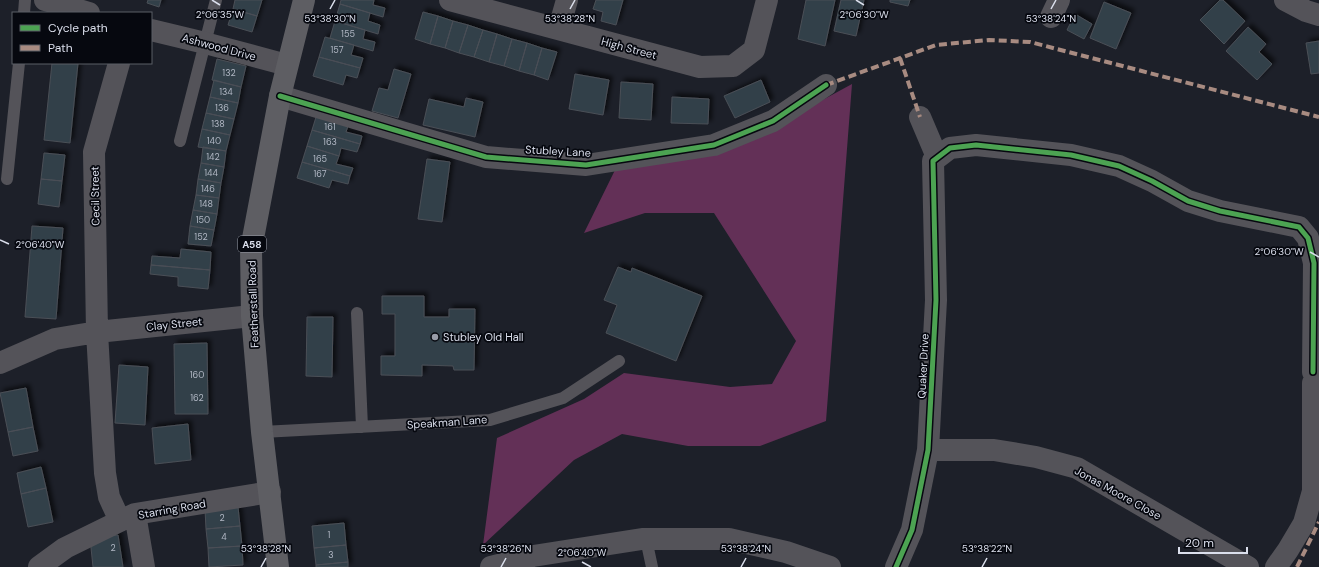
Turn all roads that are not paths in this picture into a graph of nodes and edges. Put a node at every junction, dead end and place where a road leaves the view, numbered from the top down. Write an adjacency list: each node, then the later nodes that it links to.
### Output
1 (25, 0): 9 (lane)
2 (45, 0): 10 (street)
3 (216, 0): 14 (lane)
4 (304, 0): 17 (highway, Featherstall Road / A58)
5 (451, 0): 12 (street, High Street)
6 (567, 0): 12 (street)
7 (767, 0): 12 (street, High Street)
8 (1285, 0): 11 (street)
9 (24, 12)
10 (86, 12)
11 (1319, 15)
12 (559, 28)
13 (152, 30): 14 (street, Ashwood Drive)
14 (205, 43): 17 (street, Ashwood Drive); 21 (lane)
15 (19, 64): 23 (lane)
16 (119, 64): 26 (street, Cecil Street)
17 (287, 65): 19 (highway, Featherstall Road / A58)
18 (826, 85): 19 (street, Stubley Lane)
19 (280, 96): 25 (highway, Featherstall Road / A58)
20 (920, 117): 22 (street)
21 (180, 141)
22 (935, 159): 31 (street, Quaker Drive); 44 (street)
23 (7, 179)
24 (357, 313): 29 (lane)
25 (252, 316): 26 (street, Clay Street); 30 (highway, Featherstall Road / A58)
26 (97, 332): 28 (street, Clay Street); 33 (street, Cecil Street)
27 (619, 361): 29 (lane, Speakman Lane)
28 (0, 363)
29 (362, 427): 30 (lane, Speakman Lane)
30 (262, 432): 32 (highway, Featherstall Road / A58)
31 (928, 450): 42 (street, Quaker Drive); 43 (street, Jonas Moore Close)
32 (270, 492): 33 (street, Starring Road); 38 (highway, A58)
33 (128, 517): 36 (street, Starring Road); 37 (street, Cecil Street)
34 (646, 539): 35 (street); 39 (street); 40 (lane)
35 (791, 561): 41 (street)
36 (39, 567)
37 (144, 567)
38 (278, 567)
39 (491, 567)
40 (652, 567)
41 (830, 567)
42 (896, 567)
43 (1248, 567)
44 (1276, 567)

